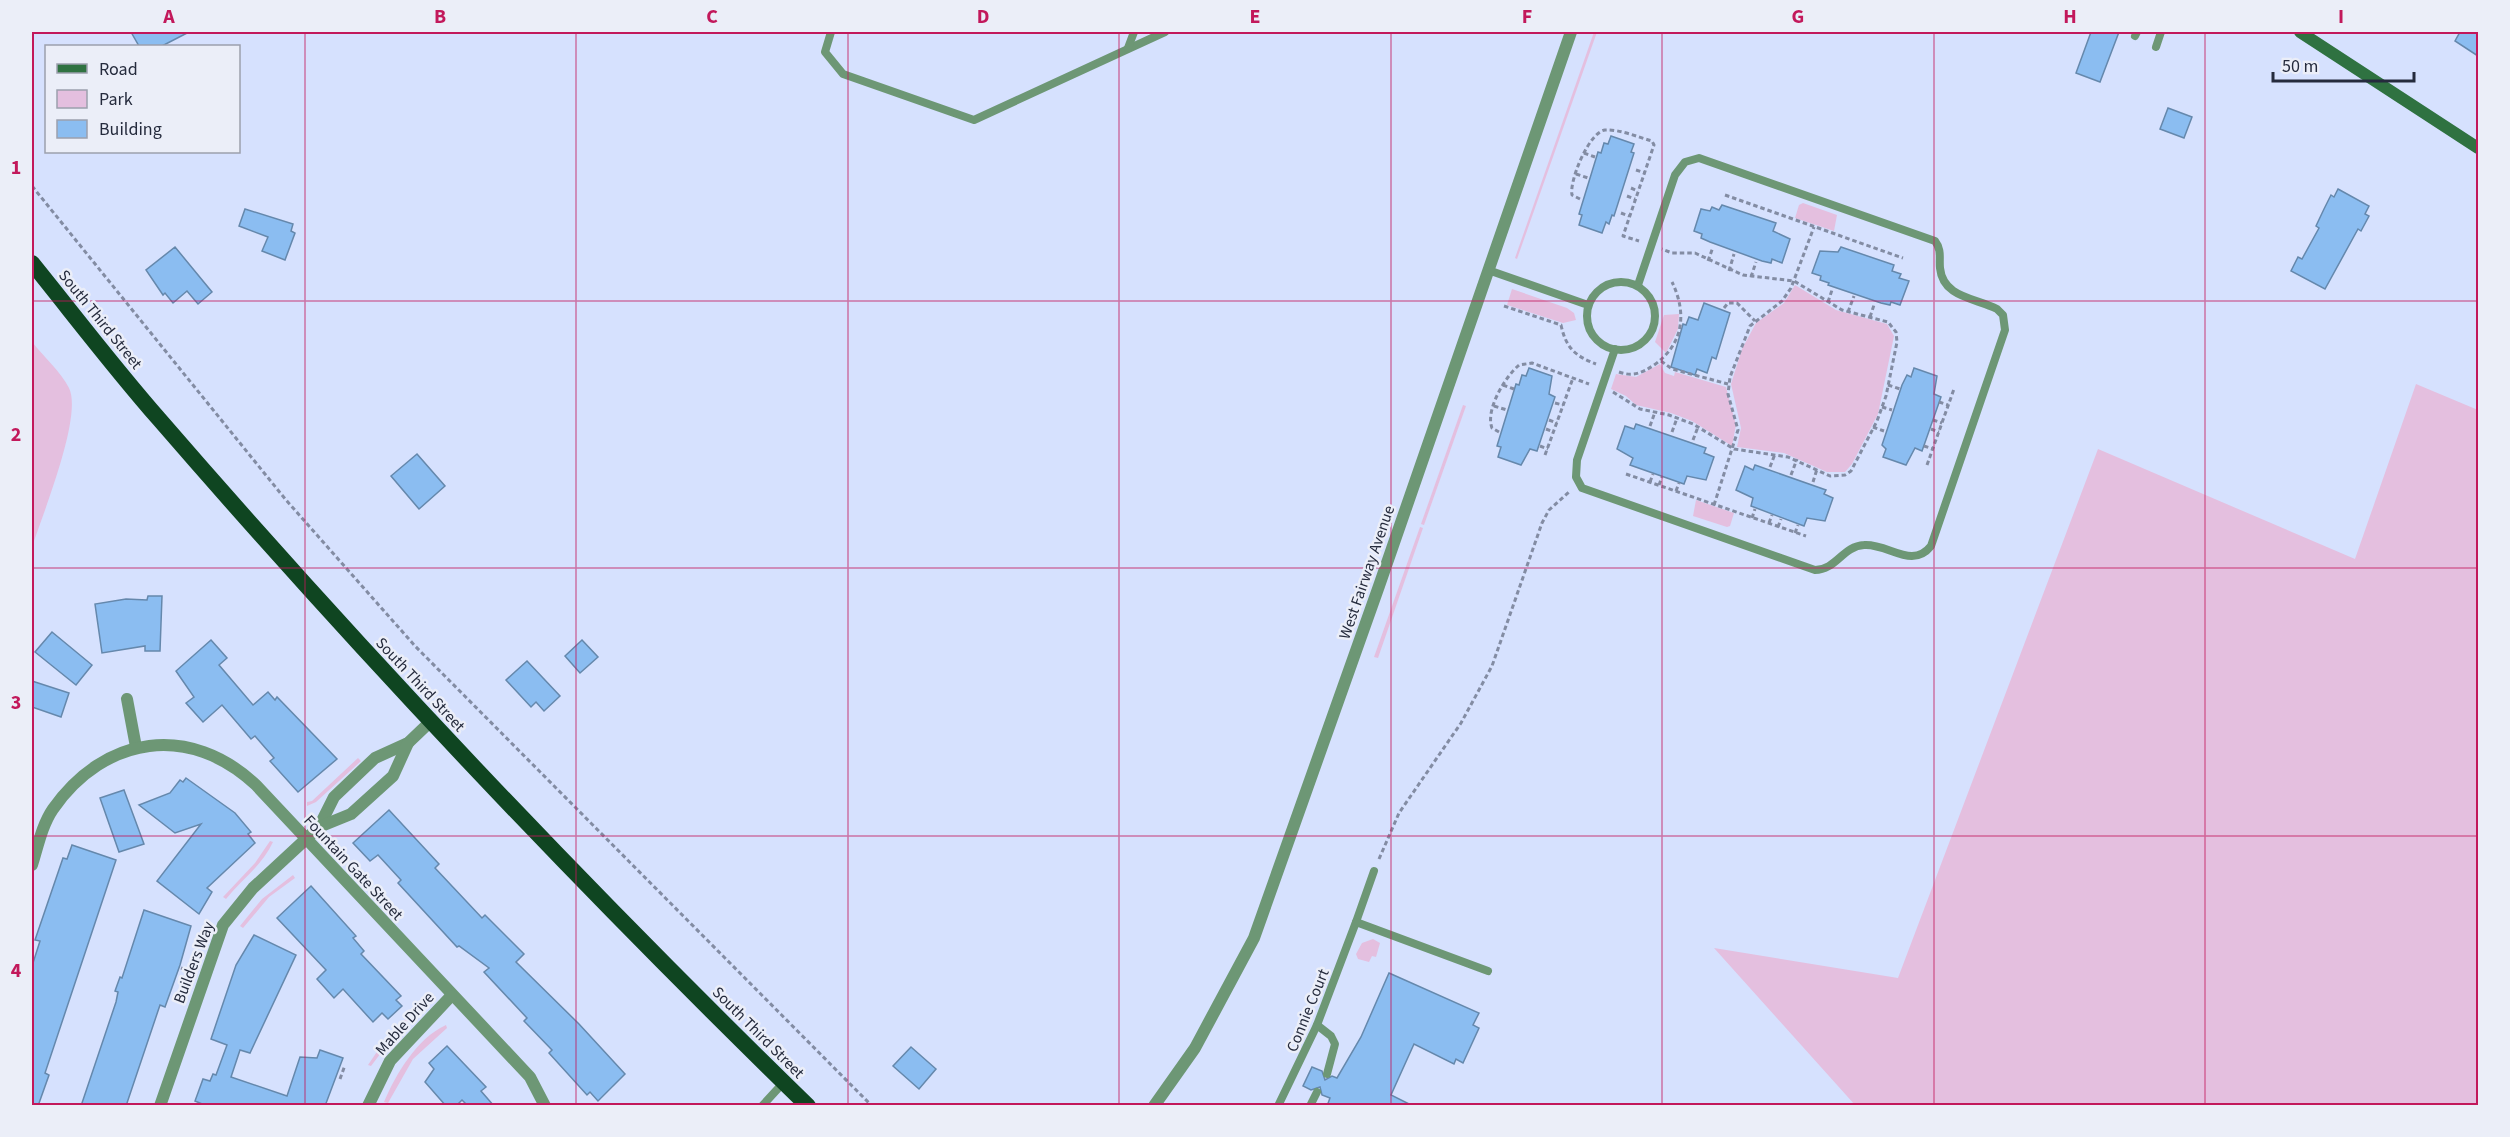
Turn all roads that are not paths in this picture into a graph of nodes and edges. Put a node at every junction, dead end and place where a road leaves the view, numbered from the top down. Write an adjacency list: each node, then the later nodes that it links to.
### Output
1 (831, 32): 8 (lane)
2 (1134, 32): 8 (lane)
3 (1165, 32): 8 (lane)
4 (1571, 32): 11 (street, West Fairway Avenue)
5 (2162, 32): 7 (lane)
6 (2300, 32): 9 (main road)
7 (2156, 47)
8 (1128, 48)
9 (2478, 148)
10 (32, 263): 16 (highway, South Third Street)
11 (1488, 270): 13 (lane); 36 (street, West Fairway Avenue)
12 (1638, 285): 13 (lane); 14 (lane); 14 (lane)
13 (1588, 305): 14 (lane)
14 (1615, 349)
15 (126, 699): 18 (street)
16 (430, 722): 17 (street, Builders Way); 28 (highway, South Third Street)
17 (408, 743): 19 (street, Builders Way); 19 (street, Builders Way)
18 (136, 747): 20 (street, Fountain Gate Street); 21 (street)
19 (319, 827): 20 (street, Builders Way)
20 (306, 839): 25 (street, Fountain Gate Street); 31 (street, Builders Way)
21 (32, 865)
22 (1374, 871): 23 (lane, Connie Court)
23 (1356, 922): 24 (lane); 26 (lane, Connie Court)
24 (1488, 971)
25 (451, 996): 32 (street, Mable Drive); 33 (street, Fountain Gate Street)
26 (1317, 1025): 27 (lane); 30 (lane, Connie Court)
27 (1327, 1074)
28 (784, 1082): 34 (lane); 35 (highway, South Third Street)
29 (1317, 1092): 38 (lane)
30 (1280, 1103): 37 (lane)
31 (160, 1106)
32 (368, 1106)
33 (545, 1106)
34 (762, 1106)
35 (808, 1106)
36 (1154, 1106)
37 (1290, 1106)
38 (1310, 1106)

